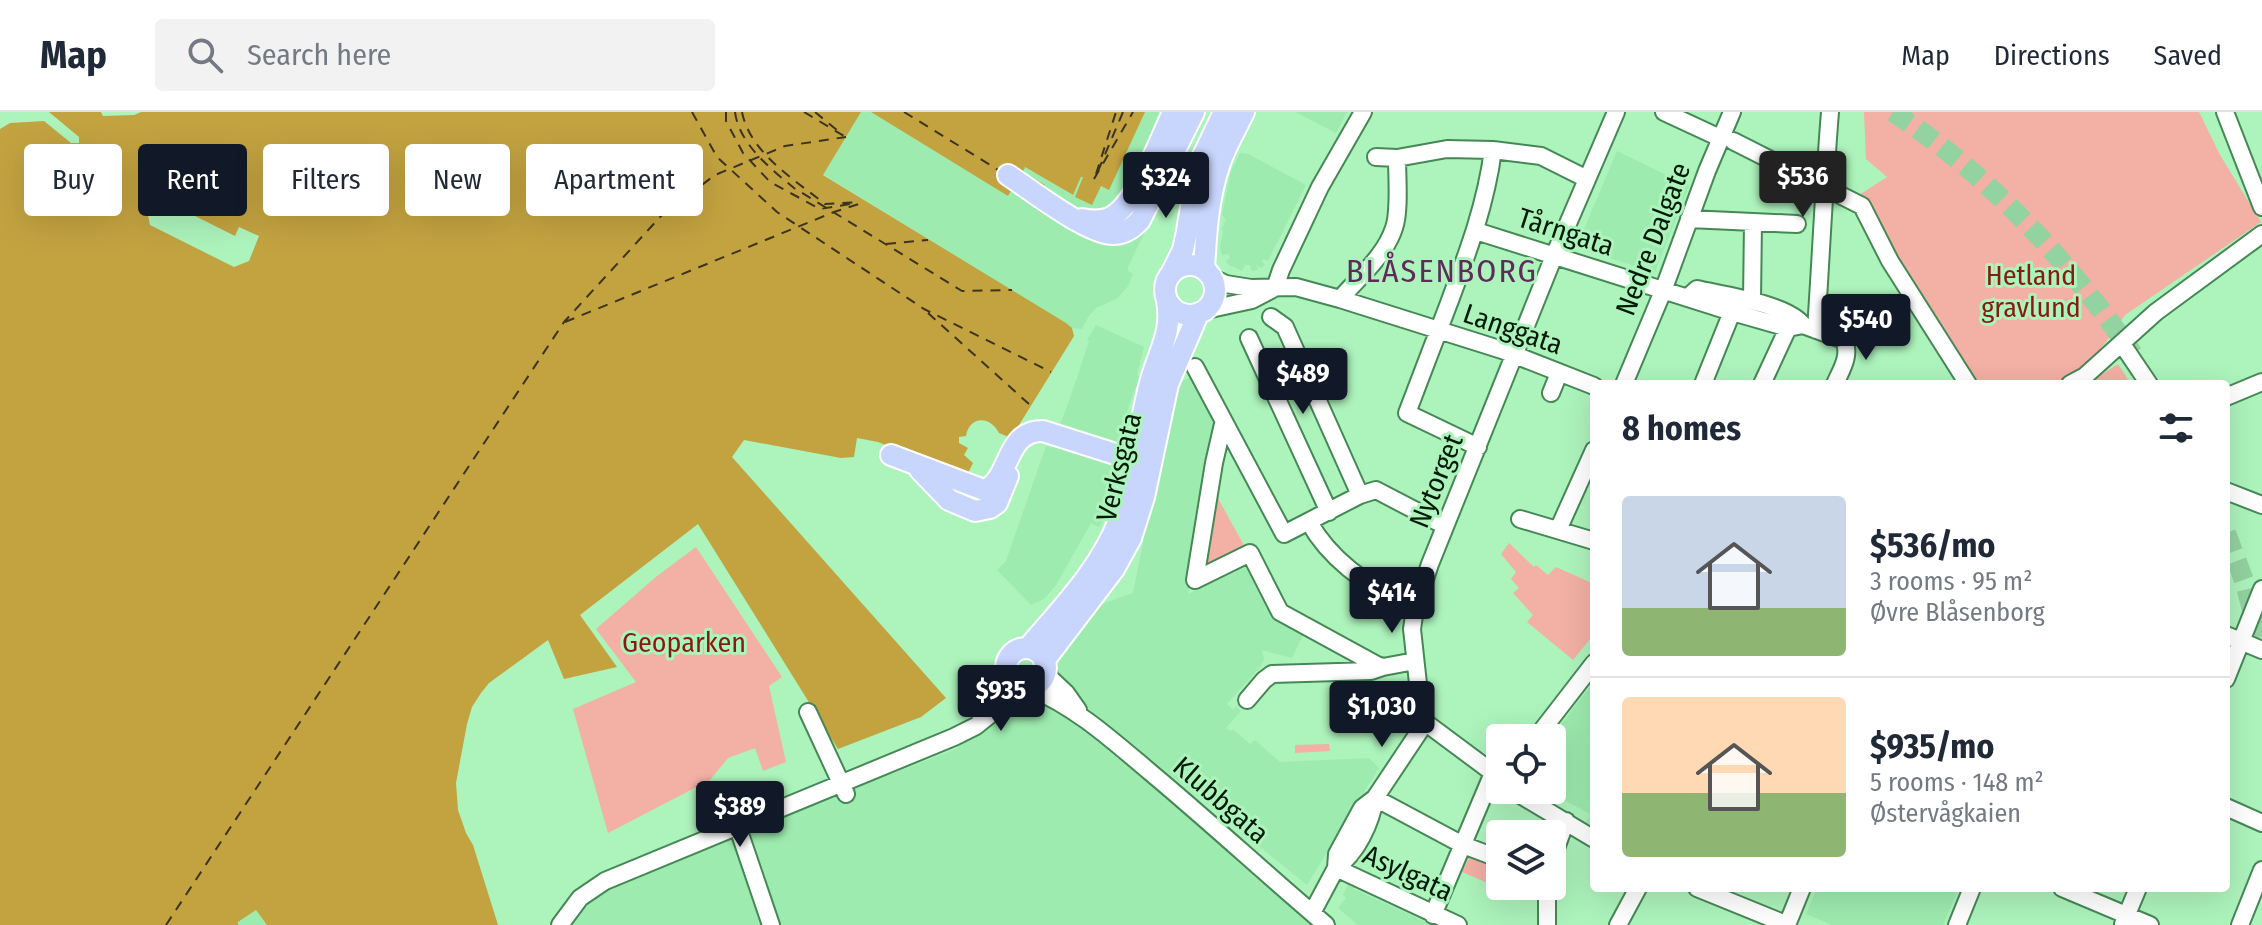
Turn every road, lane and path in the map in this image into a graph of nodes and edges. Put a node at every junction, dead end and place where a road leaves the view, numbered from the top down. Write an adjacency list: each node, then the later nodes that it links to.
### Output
1 (1173, 112): 19 (main road)
2 (1194, 112): 19 (main road)
3 (1224, 112): 26 (main road)
4 (1244, 112): 27 (main road)
5 (1363, 112): 28 (street)
6 (1616, 112): 16 (street, Nytorget)
7 (1664, 112): 11 (street)
8 (1732, 112): 11 (street, Nedre Dalgate)
9 (1830, 112): 17 (street)
10 (2225, 112): 18 (street)
11 (1726, 140): 17 (street); 20 (street, Nedre Dalgate)
12 (1493, 150): 14 (street); 16 (street); 23 (street)
13 (1376, 157): 14 (street)
14 (1397, 158): 31 (street)
15 (1008, 175): 19 (main road)
16 (1587, 179): 25 (street, Nytorget)
17 (1824, 188): 37 (street); 48 (street)
18 (2262, 207)
19 (1070, 215)
20 (1689, 219): 21 (street); 29 (street, Nedre Dalgate)
21 (1753, 222): 22 (street); 33 (street)
22 (1797, 224)
23 (1476, 231): 25 (street, Tårngata); 38 (street)
24 (2262, 234): 40 (street)
25 (1554, 256): 29 (street, Tårngata); 41 (street, Nytorget)
26 (1172, 272): 27 (main road); 32 (main road)
27 (1208, 273): 28 (street, Langgata); 34 (main road)
28 (1275, 288): 31 (street, Langgata); 34 (street, Langgata)
29 (1663, 291): 30 (street, Tårngata); 44 (street, Nedre Dalgate)
30 (1687, 298): 33 (street, Tårngata); 35 (street, Tårngata)
31 (1340, 299): 38 (street, Langgata)
32 (1167, 301): 34 (main road); 59 (main road, Verksgata)
33 (1752, 301): 37 (street, Tårngata)
34 (1202, 312): 74 (main road, Verksgata)
35 (1732, 312): 37 (street, Tårngata); 45 (street)
36 (1271, 317): 61 (street)
37 (1802, 327): 46 (street); 47 (street, Tårngata)
38 (1439, 331): 41 (street, Langgata); 57 (street)
39 (1249, 338): 63 (street)
40 (2122, 344): 49 (street); 50 (street)
41 (1515, 356): 43 (street, Langgata); 57 (street, Nytorget)
42 (1195, 367): 55 (street)
43 (1559, 373): 52 (street, Langgata); 53 (street)
44 (1626, 380)
45 (1705, 380)
46 (1765, 380)
47 (1837, 380)
48 (1965, 380)
49 (2078, 380)
50 (2146, 380)
51 (2262, 382): 54 (street)
52 (1590, 385)
53 (1551, 393)
54 (2230, 395)
55 (1223, 424): 65 (street); 76 (street)
56 (1036, 431): 56 (main road); 59 (main road, Verksgata)
57 (1478, 447): 66 (street, Nytorget)
58 (1590, 459): 67 (street)
59 (1134, 460): 74 (main road, Verksgata)
60 (2230, 493): 62 (street)
61 (1360, 495): 63 (street); 66 (street)
62 (2262, 505)
63 (1329, 512): 65 (street)
64 (1520, 519): 67 (street)
65 (1309, 522): 70 (street)
66 (1445, 526): 70 (street, Nytorget)
67 (1558, 530): 68 (street)
68 (1590, 540)
69 (2262, 589): 71 (street)
70 (1415, 609): 75 (street, Nytorget)
71 (2234, 638): 72 (street); 73 (street)
72 (2262, 650)
73 (2230, 658)
74 (1039, 659): 78 (main road); 79 (main road); 82 (street, Klubbgata)
75 (1415, 661): 76 (street); 83 (street, Nytorget)
76 (1383, 667): 80 (street)
77 (1590, 668): 84 (street)
78 (1006, 672): 79 (main road); 85 (street)
79 (1029, 688): 82 (street, Klubbgata); 85 (street)
80 (1247, 700)
81 (808, 712): 87 (street)
82 (1081, 715): 108 (street, Klubbgata)
83 (1425, 723): 86 (street); 89 (street)
84 (1547, 724)
85 (957, 745): 87 (street)
86 (1486, 768)
87 (843, 788): 95 (street)
88 (1486, 796): 97 (street)
89 (1375, 798): 97 (street); 99 (street)
90 (1536, 804): 92 (street)
91 (2230, 809): 94 (street)
92 (1564, 820)
93 (1566, 821): 96 (street)
94 (2262, 823)
95 (738, 828): 111 (street); 112 (street)
96 (1590, 836)
97 (1463, 845): 98 (street); 109 (street)
98 (1486, 854)
99 (1336, 868): 108 (street); 109 (street, Asylgata)
100 (2262, 870): 120 (street)
101 (1636, 892): 116 (street)
102 (1707, 892): 117 (street)
103 (1800, 892): 117 (street)
104 (1970, 892): 118 (street)
105 (2070, 892): 110 (street)
106 (2136, 892): 110 (street)
107 (1547, 900): 115 (street)
108 (1312, 913): 113 (street, Klubbgata)
109 (1433, 915): 114 (street, Asylgata)
110 (2125, 920): 119 (street)
111 (560, 925)
112 (771, 925)
113 (1326, 925)
114 (1458, 925)
115 (1547, 925)
116 (1618, 925)
117 (1788, 925)
118 (1957, 925)
119 (2150, 925)
120 (2240, 925)

